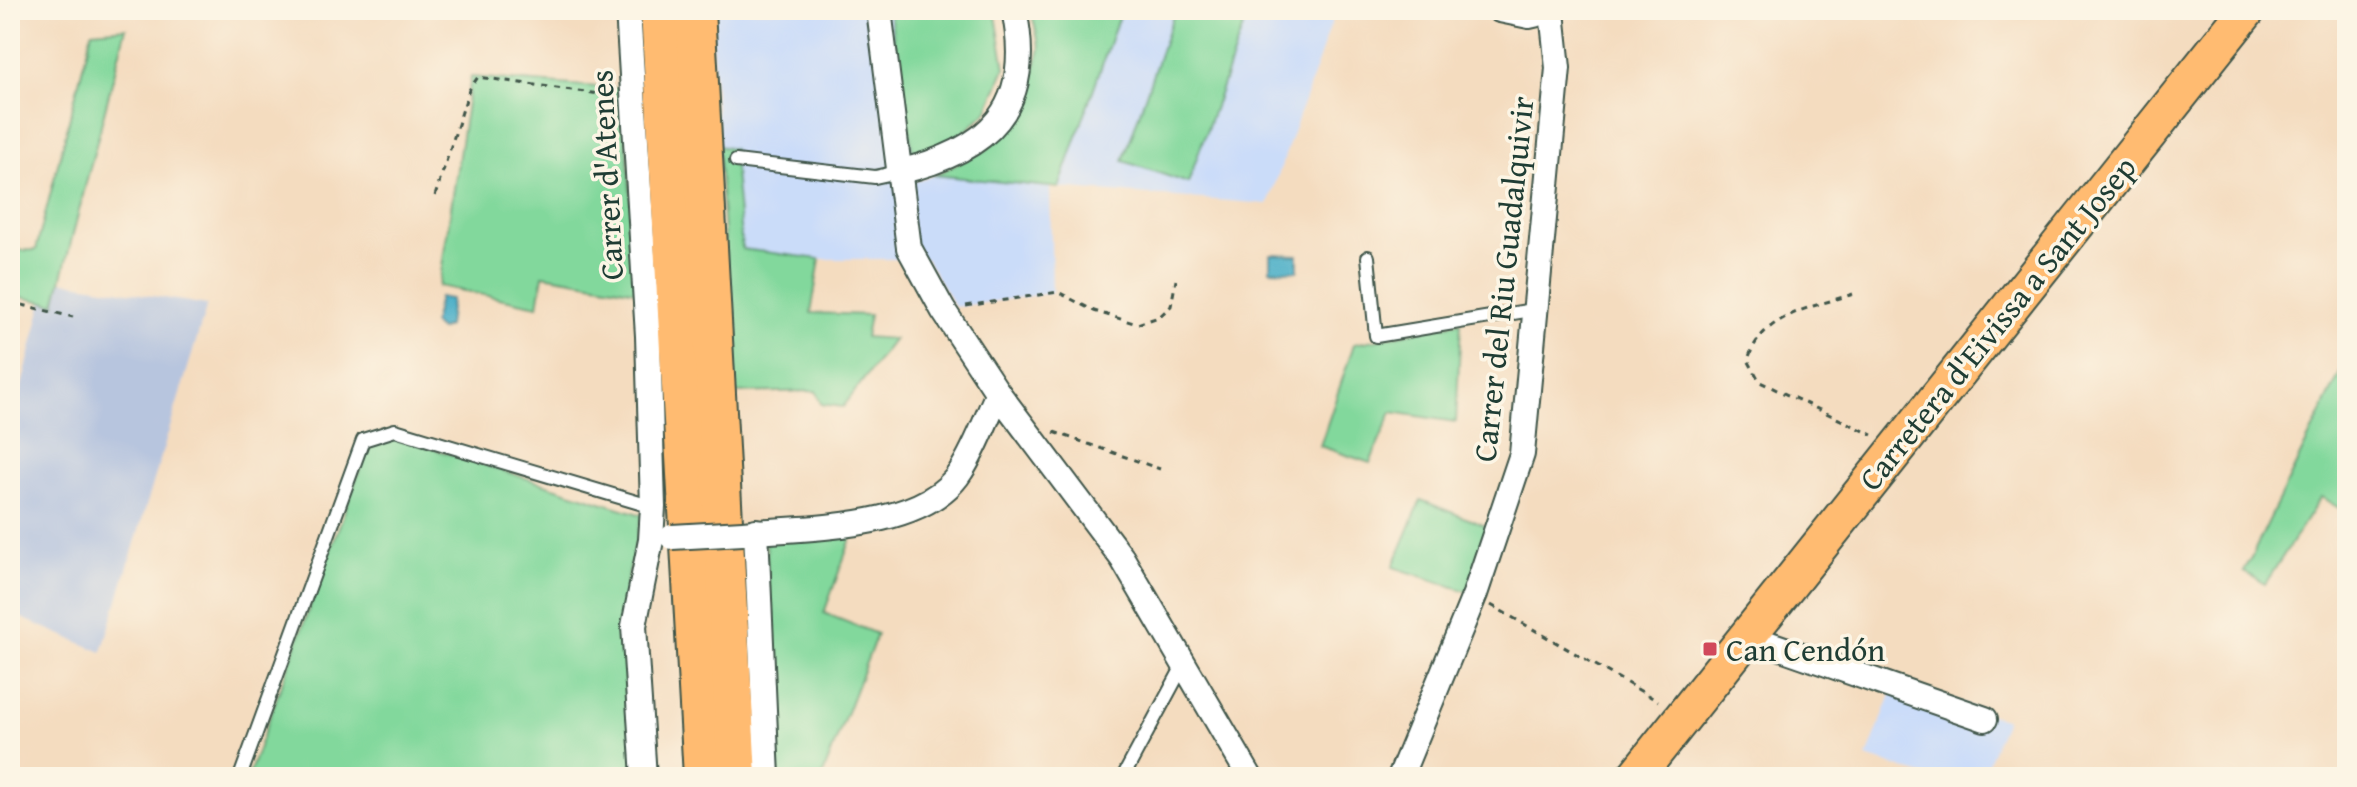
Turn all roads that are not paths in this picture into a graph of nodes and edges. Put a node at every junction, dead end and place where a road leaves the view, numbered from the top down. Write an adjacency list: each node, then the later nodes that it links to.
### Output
1 (628, 10): 14 (street, Carrer d'Atenes)
2 (660, 10): 22 (highway)
3 (695, 10): 23 (highway)
4 (879, 10): 10 (street)
5 (1014, 10): 10 (street)
6 (1500, 10): 8 (street)
7 (2247, 10): 17 (main road, Carretera d'Eivissa a Sant Josep)
8 (1553, 11): 12 (street, Carrer del Riu Guadalquivir)
9 (736, 161): 10 (lane)
10 (898, 172): 13 (street)
11 (1368, 257): 12 (lane)
12 (1538, 309): 27 (street, Carrer del Riu Guadalquivir)
13 (998, 393): 15 (street); 18 (street)
14 (653, 507): 16 (street, Carrer d'Atenes); 20 (lane)
15 (749, 532): 16 (street, bridge); 24 (street)
16 (662, 538): 21 (street, Carrer d'Atenes)
17 (1747, 636): 19 (street); 28 (main road, Carretera d'Eivissa a Sant Josep)
18 (1185, 662): 25 (lane); 26 (street)
19 (1985, 719)
20 (240, 777)
21 (644, 777)
22 (703, 777)
23 (737, 777)
24 (767, 777)
25 (1123, 777)
26 (1250, 777)
27 (1400, 777)
28 (1635, 777)

